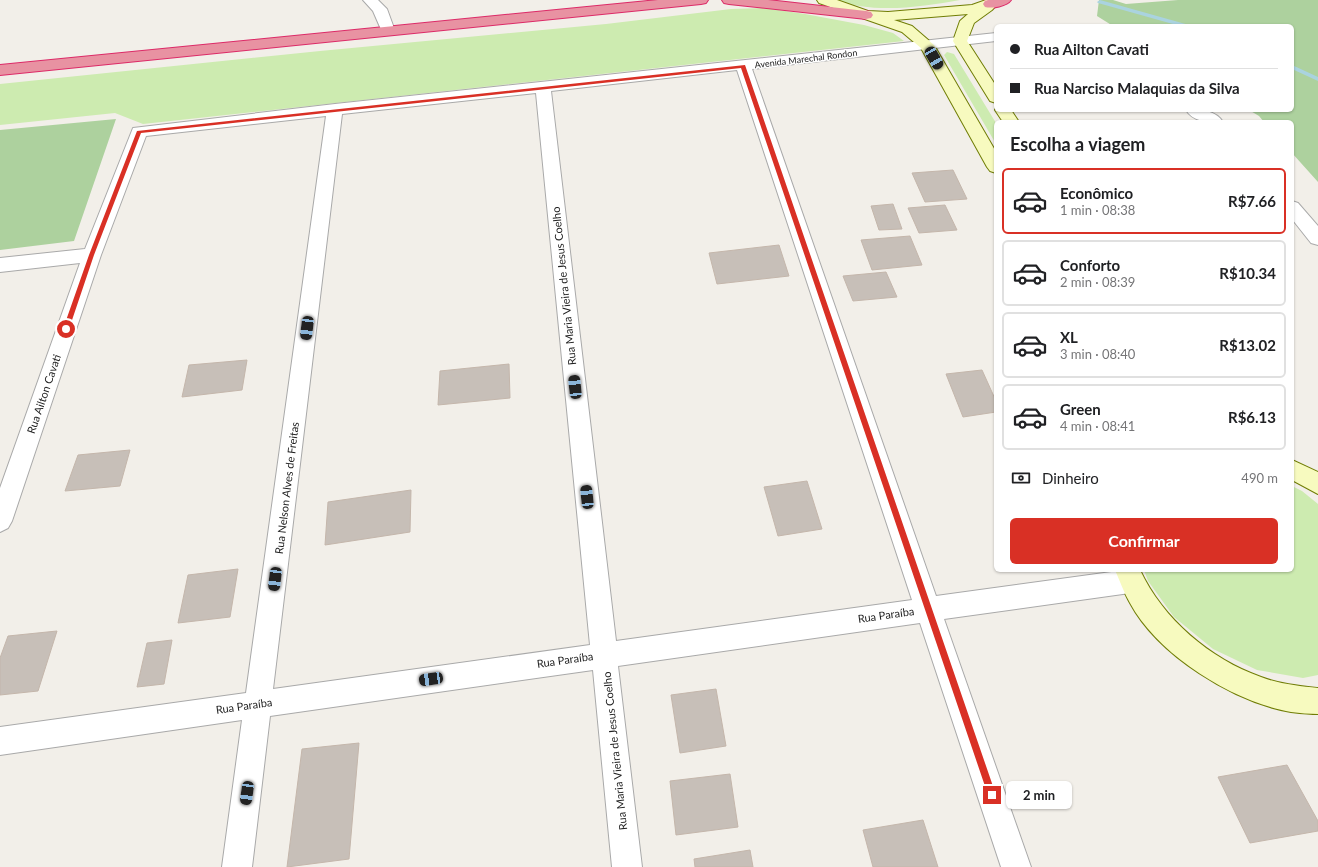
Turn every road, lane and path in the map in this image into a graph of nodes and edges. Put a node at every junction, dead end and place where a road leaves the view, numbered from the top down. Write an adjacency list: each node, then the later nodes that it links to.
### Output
1 (370, 0): 7 (street)
2 (701, 0): 7 (highway)
3 (729, 0): 6 (highway)
4 (824, 0): 6 (street)
5 (996, 1): 6 (street); 9 (street)
6 (866, 15): 10 (street)
7 (388, 31): 12 (highway)
8 (994, 37): 9 (street, Avenida Marechal Rondon)
9 (960, 41): 10 (street, Avenida Marechal Rondon); 14 (street)
10 (927, 45): 11 (street, Avenida Marechal Rondon); 19 (street)
11 (743, 66): 13 (street, Avenida Marechal Rondon); 28 (street)
12 (0, 70)
13 (543, 87): 15 (street, Avenida Marechal Rondon); 29 (street, Rua Maria Vieira de Jesus Coelho)
14 (994, 95)
15 (335, 109): 18 (street, Avenida Marechal Rondon); 30 (street, Rua Nelson Alves de Freitas)
16 (1198, 112): 17 (street)
17 (1212, 120)
18 (139, 132): 22 (street, Rua Ailton Cavati)
19 (994, 163)
20 (1294, 209): 21 (street)
21 (1318, 238)
22 (92, 255): 23 (street); 26 (street, Rua Ailton Cavati)
23 (0, 265)
24 (1294, 471): 25 (street)
25 (1318, 484)
26 (0, 521)
27 (1129, 575): 28 (street, Rua Paraíba); 31 (street)
28 (928, 609): 29 (street, Rua Paraíba); 35 (street)
29 (604, 655): 30 (street, Rua Paraíba); 34 (street, Rua Maria Vieira de Jesus Coelho)
30 (259, 704): 32 (street, Rua Paraíba); 33 (street, Rua Nelson Alves de Freitas)
31 (1313, 706)
32 (0, 741)
33 (237, 867)
34 (627, 867)
35 (1016, 867)

